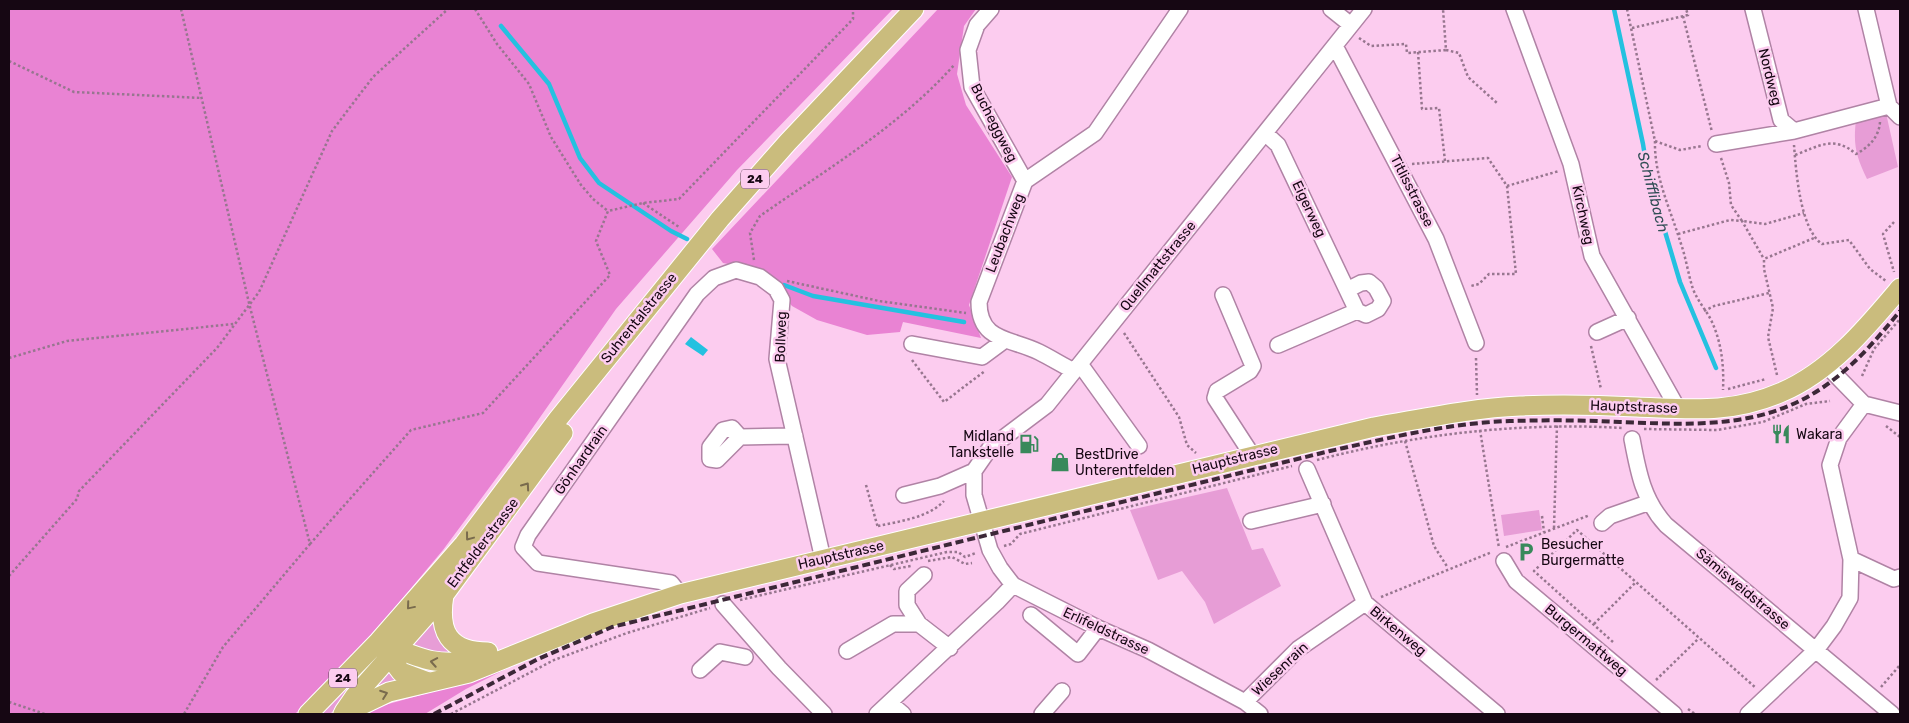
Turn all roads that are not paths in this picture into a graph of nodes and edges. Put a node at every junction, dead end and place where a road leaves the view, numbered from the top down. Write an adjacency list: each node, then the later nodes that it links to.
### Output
1 (914, 9): 28 (main road, Suhrentalstrasse / 24)
2 (990, 9): 16 (street, Bucheggweg)
3 (1180, 9): 16 (street, Leubachweg)
4 (1331, 9): 9 (street)
5 (1364, 9): 9 (street, Quellmattstrasse)
6 (1514, 9): 22 (street, Kirchweg)
7 (1753, 9): 13 (street, Nordweg)
8 (1866, 9): 11 (street)
9 (1351, 25): 10 (street, Quellmattstrasse)
10 (1335, 46): 14 (street, Quellmattstrasse); 25 (street, Titlisstrasse)
11 (1885, 107): 12 (street); 13 (street)
12 (1900, 117)
13 (1794, 131): 15 (street)
14 (1265, 133): 19 (street, Eigerweg); 30 (street, Quellmattstrasse)
15 (1716, 144)
16 (1025, 181): 24 (street, Leubachweg)
17 (760, 277): 35 (street, Bollweg); 53 (street, Gönhardrain)
18 (1894, 281): 29 (main road, Hauptstrasse)
19 (1347, 290): 21 (street, Eigerweg); 21 (street)
20 (1223, 296): 38 (street)
21 (1357, 311): 27 (street)
22 (1628, 318): 23 (street); 32 (street, Kirchweg)
23 (1597, 332)
24 (1004, 340): 26 (street); 30 (street)
25 (1476, 343)
26 (912, 344)
27 (1278, 345)
28 (606, 359): 54 (main road, Entfelderstrasse / 24, one-way to 28); 60 (main road, Suhrentalstrasse / 24, one-way to 60)
29 (1826, 365): 31 (street); 32 (main road, Hauptstrasse)
30 (1077, 368): 37 (street); 40 (street, Quellmattstrasse)
31 (1864, 404): 33 (street); 49 (street)
32 (1678, 409): 38 (main road, Hauptstrasse)
33 (1900, 413)
34 (1634, 432): 42 (street, Sämisweidstrasse)
35 (795, 436): 36 (street); 48 (street, Bollweg)
36 (740, 437)
37 (1139, 446)
38 (1252, 455): 46 (main road, Hauptstrasse)
39 (1306, 465): 43 (street, Birkenweg)
40 (974, 471): 41 (street); 46 (street)
41 (904, 495)
42 (1650, 502): 44 (street); 63 (street, Sämisweidstrasse)
43 (1322, 504): 45 (street); 56 (street, Birkenweg)
44 (1596, 519)
45 (1251, 521)
46 (983, 522): 48 (main road, Hauptstrasse); 52 (street, Erlifeldstrasse)
47 (1502, 555): 72 (street, Burgermattweg)
48 (823, 559): 53 (main road, Hauptstrasse)
49 (1851, 560): 51 (street); 63 (street)
50 (920, 568): 58 (street)
51 (1900, 577)
52 (1013, 585): 59 (street, Erlifeldstrasse); 62 (street)
53 (680, 594): 65 (main road, Hauptstrasse)
54 (444, 595): 65 (main road); 66 (main road, Entfelderstrasse / 24)
55 (723, 604): 61 (street)
56 (1365, 604): 70 (street, Wiesenrain); 80 (street, Birkenweg)
57 (1031, 615): 59 (street)
58 (919, 624): 62 (street); 64 (street)
59 (1098, 628): 70 (street, Erlifeldstrasse)
60 (379, 641): 66 (main road); 73 (main road, 24)
61 (757, 643): 67 (street); 75 (street)
62 (950, 648): 71 (street)
63 (1816, 650): 81 (street); 82 (street, Sämisweidstrasse)
64 (847, 651)
65 (516, 652): 66 (main road, one-way to 66); 68 (main road)
66 (393, 653): 68 (main road); 74 (main road, Entfelderstrasse / 24)
67 (700, 670)
68 (428, 682): 74 (main road, one-way to 68)
69 (1062, 691): 78 (street)
70 (1245, 702): 79 (street, Erlifeldstrasse)
71 (890, 703): 76 (street); 77 (street)
72 (1678, 709)
73 (308, 714)
74 (343, 714)
75 (824, 714)
76 (878, 714)
77 (903, 714)
78 (1042, 714)
79 (1260, 714)
80 (1496, 714)
81 (1748, 714)
82 (1892, 714)

